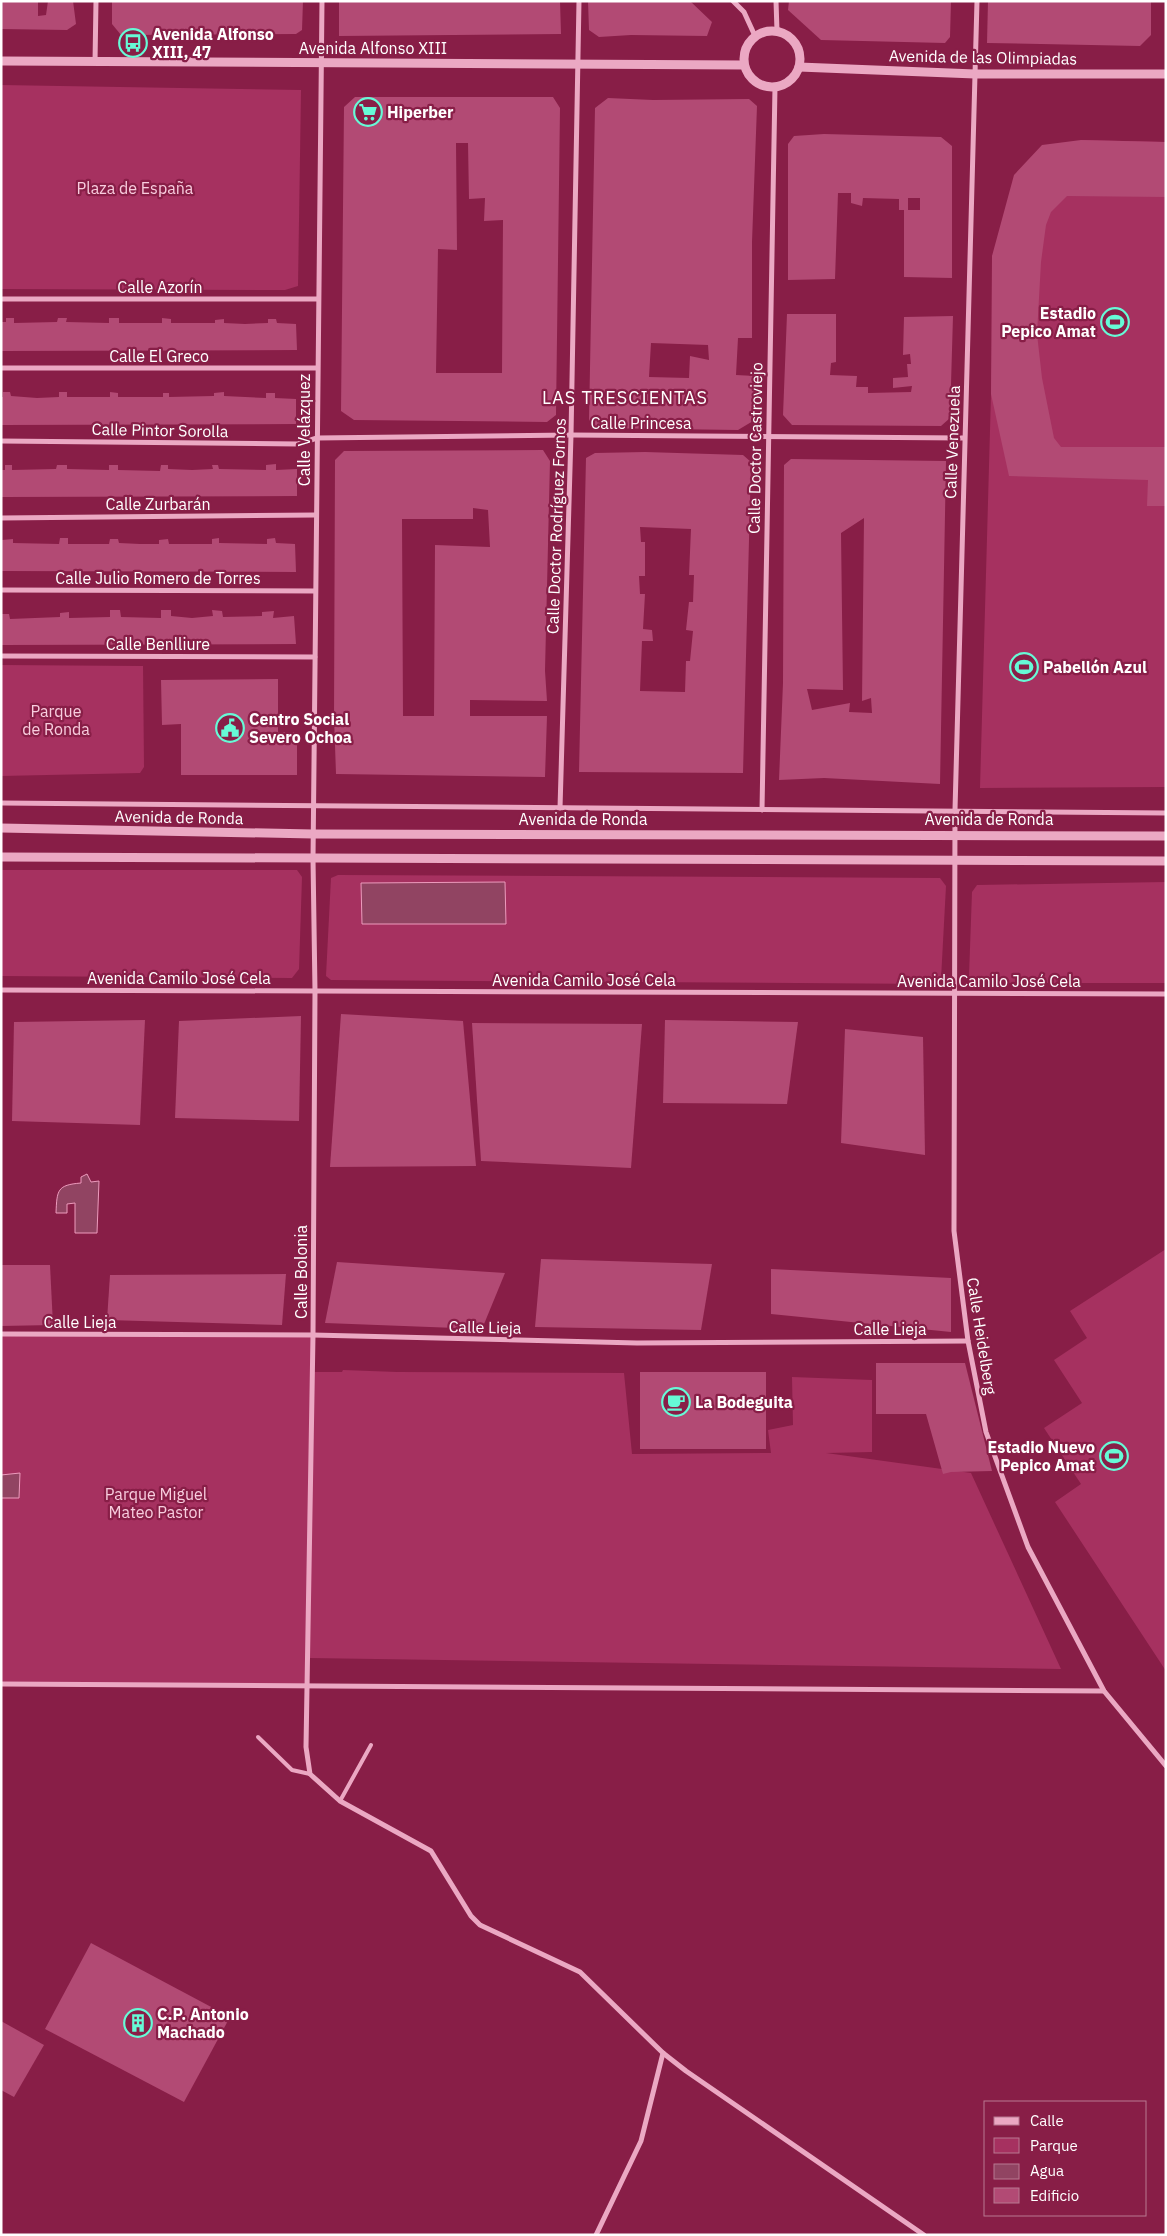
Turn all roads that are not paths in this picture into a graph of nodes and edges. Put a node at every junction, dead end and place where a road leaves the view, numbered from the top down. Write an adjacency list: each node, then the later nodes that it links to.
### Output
1 (96, 1): 10 (street)
2 (322, 1): 11 (street, Calle Velázquez)
3 (579, 1): 12 (street, Calle Doctor Rodríguez Fornos)
4 (733, 1): 8 (street)
5 (776, 1): 7 (street)
6 (977, 1): 15 (street, Calle Venezuela)
7 (777, 31): 8 (street); 14 (street)
8 (755, 36): 13 (street)
9 (1, 61): 10 (street, Avenida Alfonso XIII)
10 (95, 62): 11 (street, Avenida Alfonso XIII)
11 (322, 63): 12 (street, Avenida Alfonso XIII); 19 (street, Calle Velázquez)
12 (579, 64): 13 (street, Avenida Alfonso XIII); 22 (street, Calle Doctor Rodríguez Fornos)
13 (744, 65): 17 (street)
14 (799, 67): 15 (street, Avenida de las Olimpiadas); 17 (street)
15 (975, 74): 16 (street, Avenida de las Olimpiadas); 25 (street, Calle Venezuela)
16 (1166, 74)
17 (775, 87): 23 (street, Calle Doctor Castroviejo)
18 (1, 299): 19 (street, Calle Azorín)
19 (318, 299): 21 (street, Calle Velázquez)
20 (1, 368): 21 (street, Calle El Greco)
21 (317, 368): 24 (street, Calle Velázquez)
22 (571, 435): 23 (street, Calle Princesa); 24 (street, Calle Princesa); 35 (street, Calle Doctor Rodríguez Fornos)
23 (768, 437): 25 (street, Calle Princesa); 36 (street, Calle Doctor Castroviejo)
24 (317, 438): 26 (street, Calle Pintor Sorolla); 27 (street, Calle Velázquez)
25 (964, 438): 37 (street, Calle Venezuela)
26 (1, 441)
27 (316, 515): 28 (street, Calle Zurbarán); 30 (street, Calle Velázquez)
28 (1, 518)
29 (1, 590): 30 (street, Calle Julio Romero de Torres)
30 (315, 591): 32 (street, Calle Velázquez)
31 (1, 656): 32 (street, Calle Benlliure)
32 (315, 658): 34 (street, Calle Velázquez)
33 (1, 803): 34 (street, Avenida de Ronda)
34 (313, 806): 35 (street, Avenida de Ronda); 40 (street, Calle Velázquez)
35 (560, 808): 36 (street, Avenida de Ronda)
36 (762, 810): 37 (street, Avenida de Ronda)
37 (956, 810): 38 (street, Avenida de Ronda); 41 (street, Calle Venezuela)
38 (1166, 813)
39 (1, 828): 40 (street, Avenida de Ronda)
40 (313, 834): 41 (street, Avenida de Ronda); 44 (street, Calle Velázquez)
41 (955, 834): 42 (street, Avenida de Ronda); 45 (street, Calle Heidelberg)
42 (1166, 836)
43 (1, 857): 44 (street)
44 (313, 859): 45 (street); 48 (street, Calle Bolonia)
45 (955, 861): 46 (street); 49 (street, Calle Heidelberg)
46 (1166, 862)
47 (1, 990): 48 (street, Avenida Camilo José Cela)
48 (315, 991): 49 (street, Avenida Camilo José Cela); 52 (street, Calle Bolonia)
49 (955, 993): 50 (street, Avenida Camilo José Cela); 53 (street, Calle Heidelberg)
50 (1166, 994)
51 (1, 1334): 52 (street, Calle Lieja)
52 (313, 1335): 53 (street, Calle Lieja); 55 (street, Calle Bolonia)
53 (968, 1341): 56 (street, Calle Heidelberg)
54 (1, 1684): 55 (street)
55 (308, 1686): 56 (street); 60 (street, Calle Bolonia)
56 (1104, 1691): 59 (street, Calle Heidelberg)
57 (258, 1737): 60 (lane)
58 (371, 1745): 61 (lane)
59 (1166, 1766)
60 (310, 1774): 61 (street)
61 (340, 1801): 62 (street)
62 (663, 2054): 63 (street); 64 (street)
63 (596, 2235)
64 (924, 2235)

